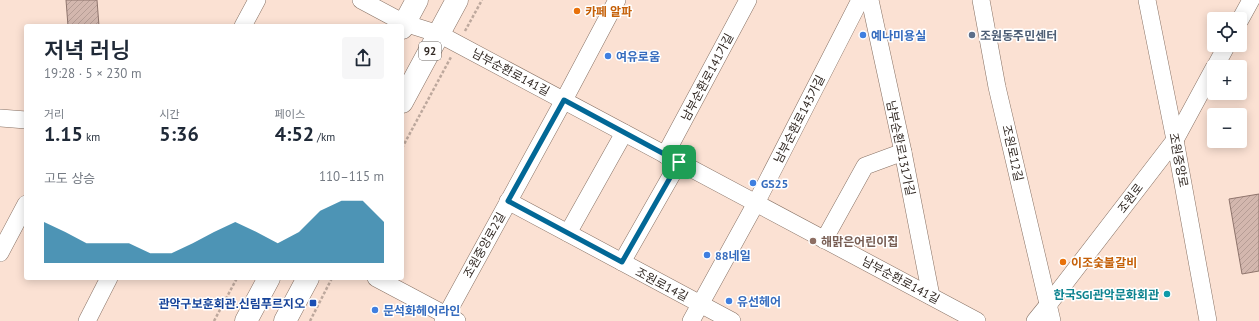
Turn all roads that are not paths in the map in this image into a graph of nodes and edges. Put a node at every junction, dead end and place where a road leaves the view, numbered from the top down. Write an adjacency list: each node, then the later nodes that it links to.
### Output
1 (257, 0): 13 (street)
2 (361, 0): 14 (street, 남부순환로141길)
3 (417, 0): 15 (main road)
4 (457, 0): 17 (main road, 92)
5 (617, 0): 20 (street, 조원중앙로2길)
6 (748, 0): 26 (street, 남부순환로141가길)
7 (860, 0): 28 (street, 남부순환로143가길)
8 (870, 0): 25 (street, 남부순환로131가길)
9 (982, 0): 40 (street, 조원로12길)
10 (1147, 0): 24 (street, 조원중앙로)
11 (1251, 0): 12 (street)
12 (1244, 12)
13 (244, 24)
14 (401, 24)
15 (404, 24)
16 (404, 25): 17 (street, 남부순환로141길)
17 (439, 34): 19 (main road, 92); 20 (street, 남부순환로141길)
18 (1207, 81): 24 (street, 조원로)
19 (404, 98)
20 (564, 100): 23 (street, 남부순환로141길); 27 (street, 조원중앙로2길)
21 (0, 118): 22 (street)
22 (24, 120)
23 (624, 133): 26 (street, 남부순환로141길); 30 (street)
24 (1175, 140): 40 (street, 조원로); 49 (street, 조원중앙로)
25 (903, 152): 31 (street); 38 (street, 남부순환로131가길)
26 (672, 158): 28 (street, 남부순환로141길); 33 (street)
27 (508, 201): 30 (street, 조원로14길); 41 (street, 조원중앙로2길)
28 (756, 203): 31 (street, 남부순환로141길); 39 (street, 남부순환로143가길)
29 (24, 208): 32 (street)
30 (568, 233): 33 (street, 조원로14길)
31 (824, 240): 38 (street, 남부순환로141길)
32 (0, 253)
33 (622, 262): 39 (street, 조원로14길)
34 (108, 280): 42 (street)
35 (268, 280): 43 (main road)
36 (307, 280): 44 (main road)
37 (380, 280): 41 (street)
38 (931, 296): 47 (street, 남부순환로141길)
39 (700, 304): 45 (street, 남부순환로143가길); 46 (street, 조원로14길)
40 (1050, 313): 48 (street, 조원로)
41 (449, 319)
42 (86, 321)
43 (246, 321)
44 (285, 321)
45 (691, 321)
46 (732, 321)
47 (977, 321)
48 (1035, 321)
49 (1208, 321)

